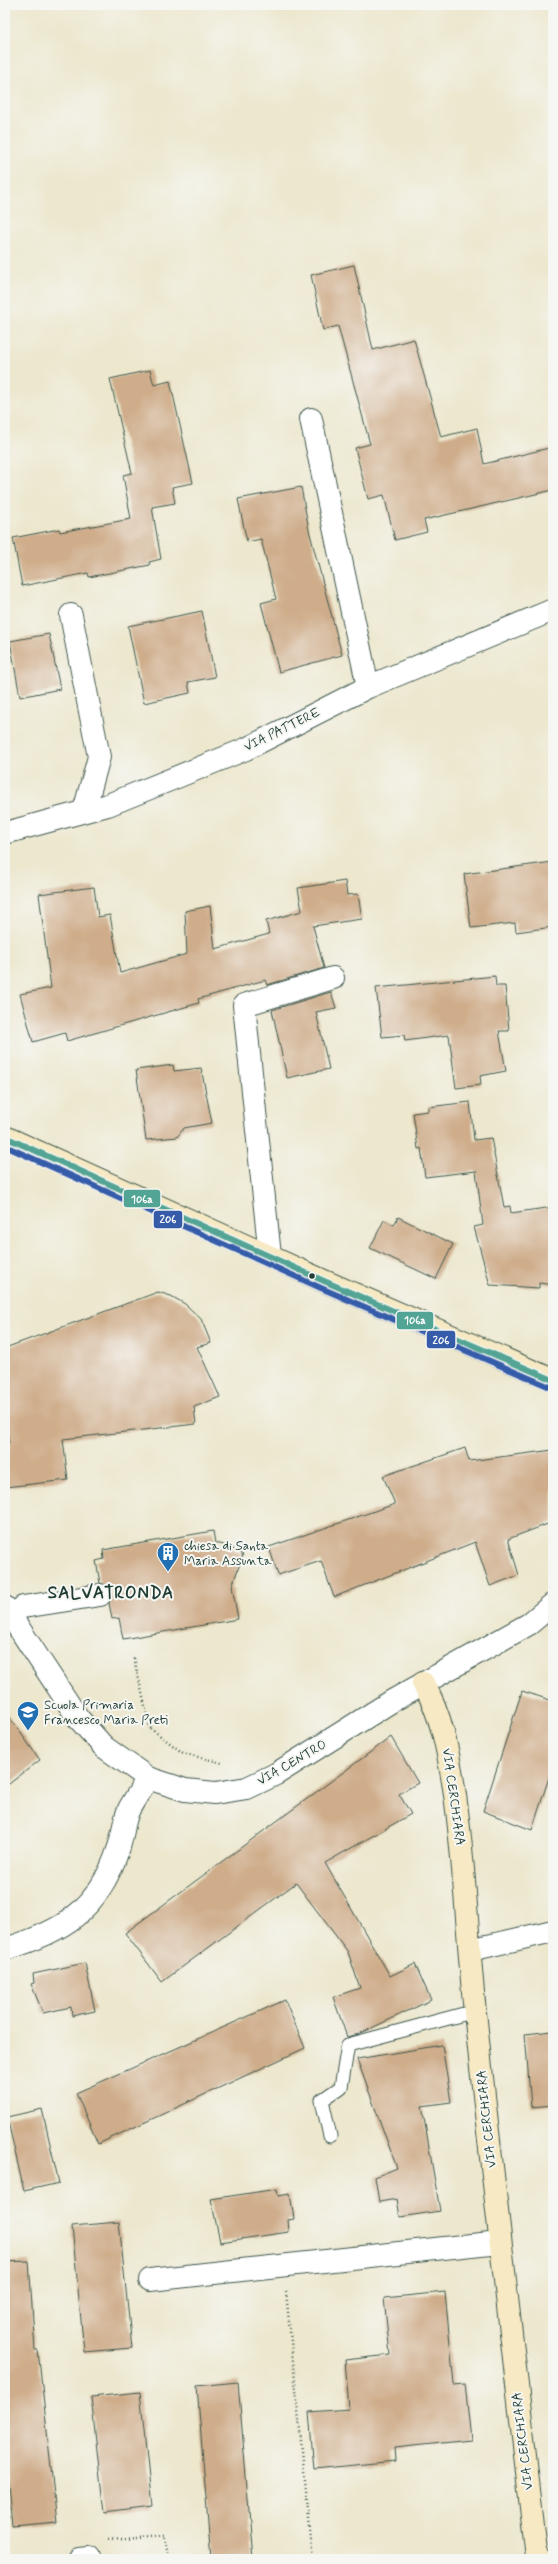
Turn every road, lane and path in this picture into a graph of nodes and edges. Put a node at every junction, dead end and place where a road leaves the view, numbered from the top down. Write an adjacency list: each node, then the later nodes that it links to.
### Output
1 (311, 419): 4 (street)
2 (553, 610): 4 (street, VIA PATTERE)
3 (71, 615): 5 (street)
4 (368, 687): 5 (street, VIA PATTERE)
5 (84, 811): 6 (street, VIA PATTERE)
6 (5, 833)
7 (333, 978): 9 (street)
8 (5, 1137): 9 (street)
9 (270, 1256): 10 (street)
10 (553, 1380)
11 (100, 1595): 13 (street)
12 (553, 1604): 15 (street, VIA CENTRO)
13 (14, 1607): 17 (street, VIA CENTRO)
14 (134, 1658): 16 (path)
15 (423, 1683): 17 (street, VIA CENTRO); 20 (street, VIA CERCHIARA)
16 (228, 1765)
17 (148, 1778): 19 (street)
18 (553, 1931): 20 (street)
19 (5, 1949)
20 (470, 1950): 21 (street, VIA CERCHIARA)
21 (475, 2011): 22 (lane); 23 (street, VIA CERCHIARA)
22 (330, 2136)
23 (500, 2242): 24 (street); 29 (street, VIA CERCHIARA)
24 (150, 2280)
25 (285, 2289): 28 (path)
26 (106, 2540): 27 (path)
27 (169, 2559)
28 (313, 2559)
29 (540, 2559)

